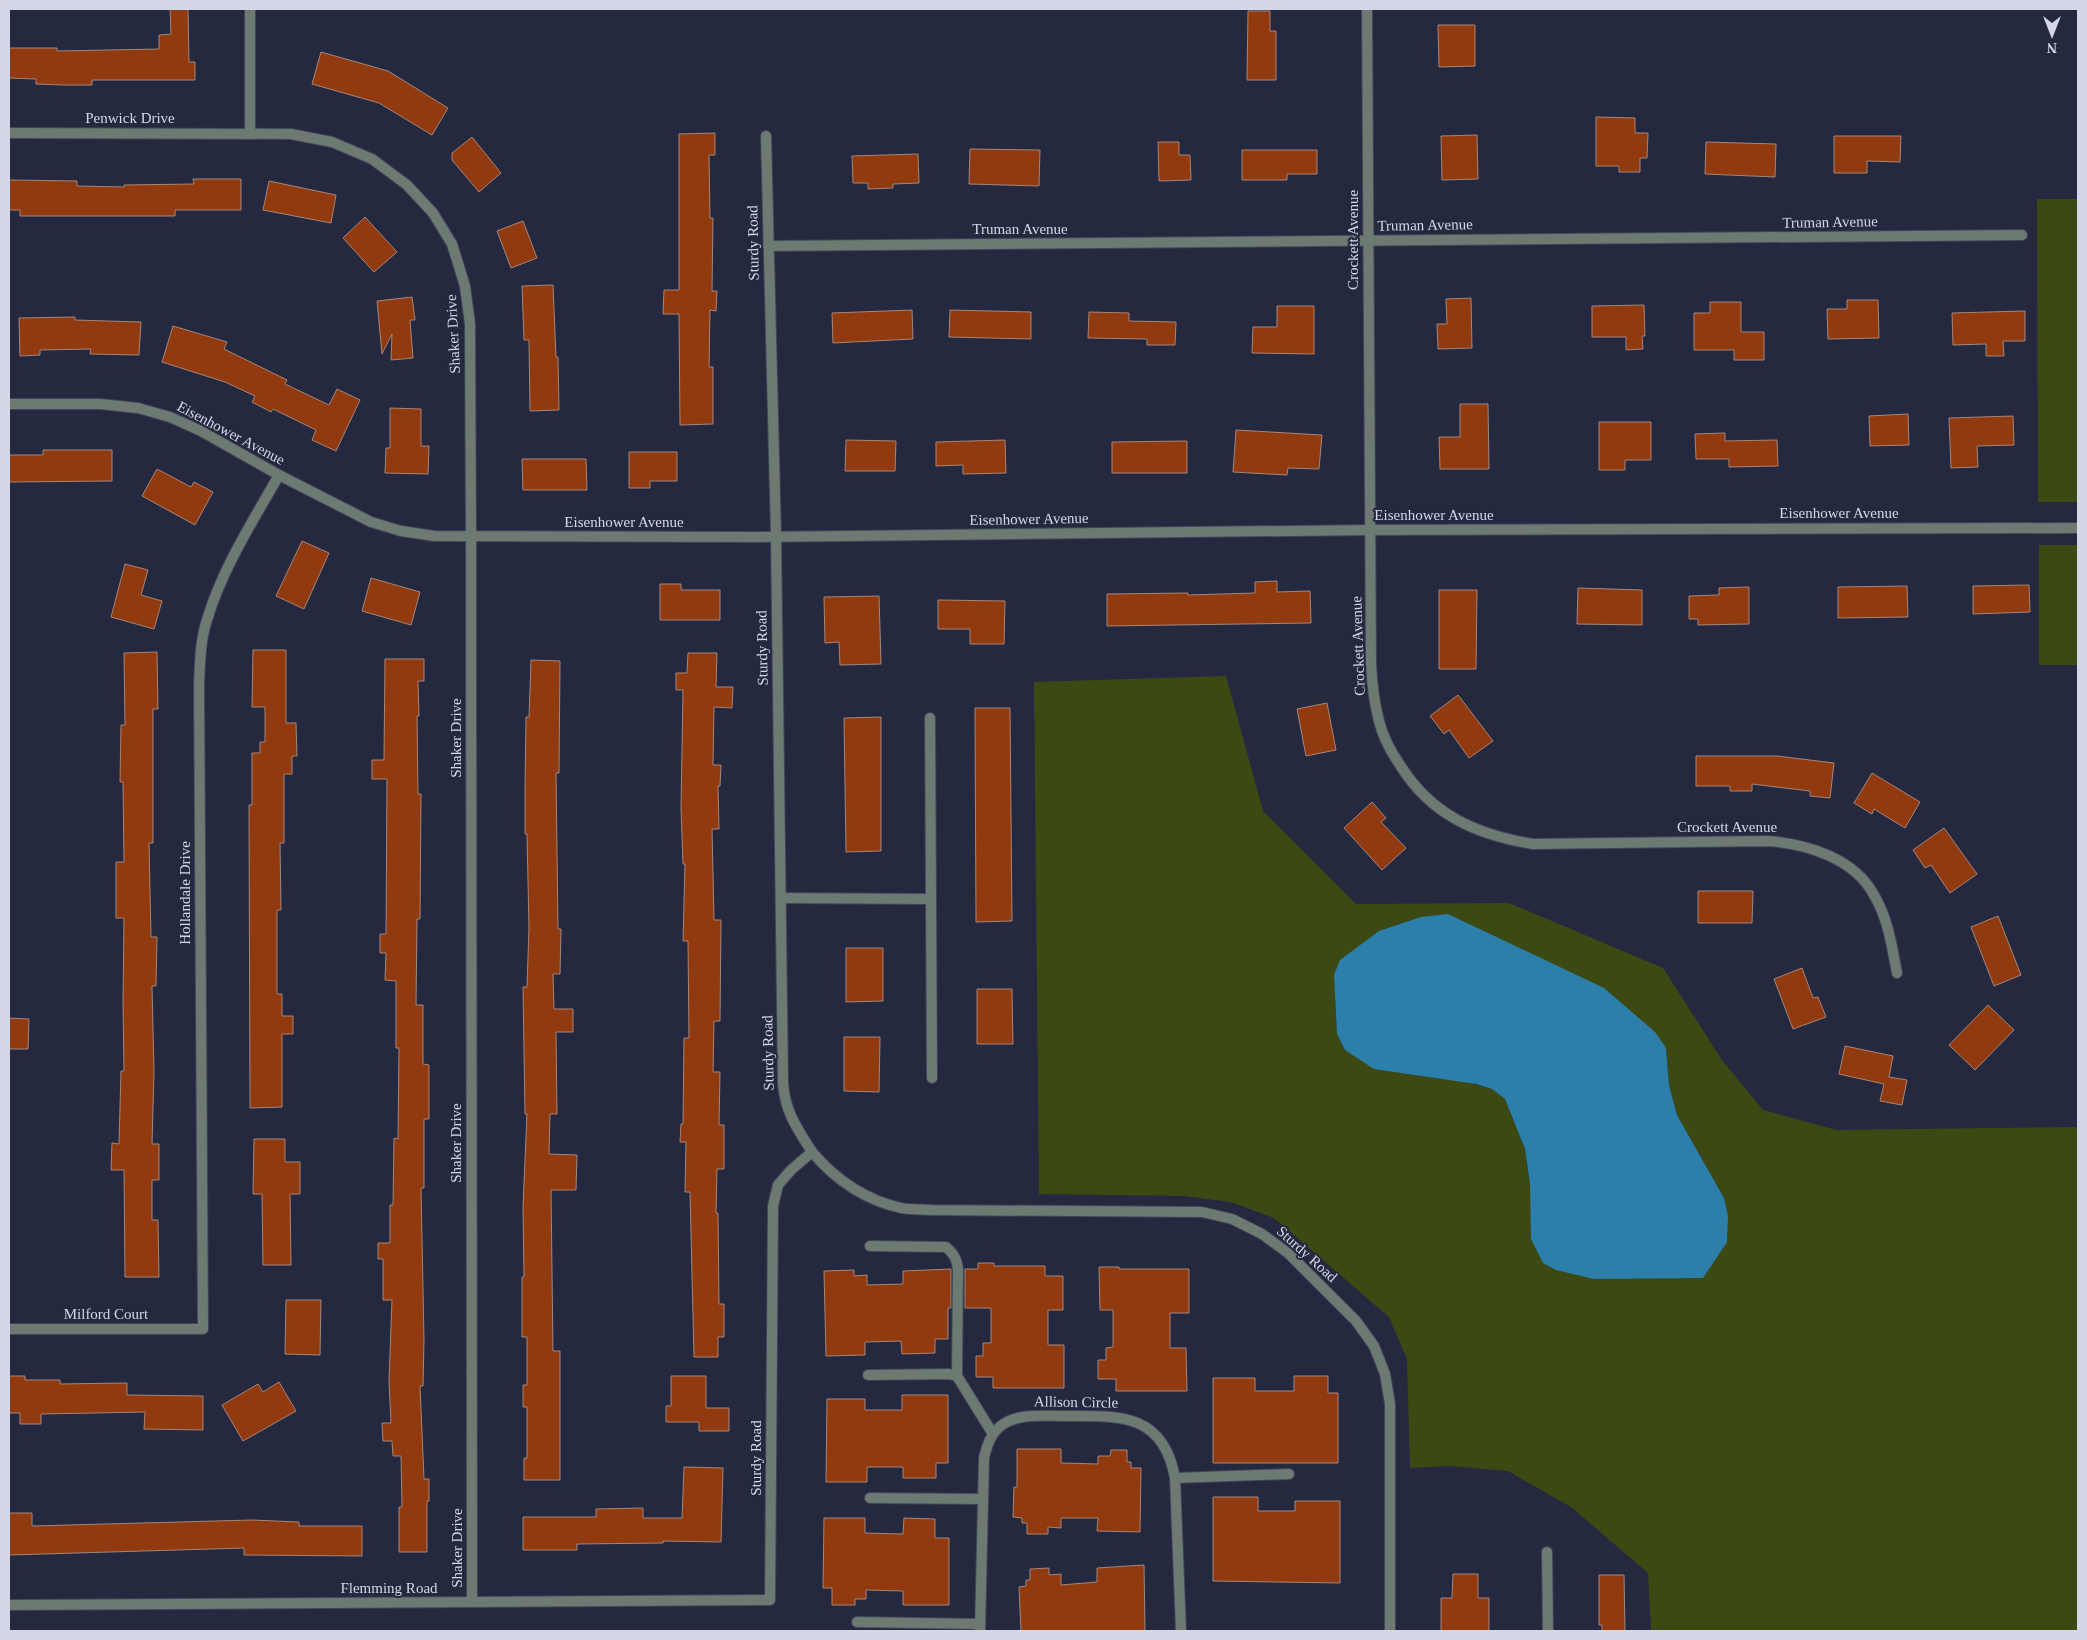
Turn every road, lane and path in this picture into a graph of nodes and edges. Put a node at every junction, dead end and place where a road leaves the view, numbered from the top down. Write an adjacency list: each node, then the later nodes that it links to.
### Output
1 (250, 9): 3 (street)
2 (1367, 9): 7 (street, Crockett Avenue)
3 (250, 133): 4 (street, Penwick Drive); 14 (street, Shaker Drive)
4 (9, 134)
5 (766, 136): 8 (street, Sturdy Road)
6 (2022, 235): 7 (street, Truman Avenue)
7 (1368, 241): 8 (street, Truman Avenue); 12 (street, Crockett Avenue)
8 (768, 246): 13 (street, Sturdy Road)
9 (9, 404): 10 (street, Eisenhower Avenue)
10 (279, 475): 14 (street, Eisenhower Avenue); 23 (street, Hollandale Drive)
11 (2078, 528): 12 (street, Eisenhower Avenue)
12 (1370, 530): 13 (street, Eisenhower Avenue); 18 (street, Crockett Avenue)
13 (776, 536): 14 (street, Eisenhower Avenue); 16 (street, Sturdy Road)
14 (471, 538): 33 (street, Shaker Drive)
15 (930, 718): 17 (street)
16 (781, 898): 17 (street); 20 (street, Sturdy Road)
17 (931, 899): 19 (street)
18 (1898, 973)
19 (932, 1078)
20 (812, 1152): 32 (street, Sturdy Road); 38 (street, Sturdy Road)
21 (870, 1246): 25 (street)
22 (9, 1329): 23 (street, Milford Court)
23 (203, 1329)
24 (868, 1375): 25 (street)
25 (957, 1376): 26 (street)
26 (993, 1434): 28 (street, Allison Circle); 30 (street)
27 (1289, 1474): 28 (street)
28 (1175, 1478): 37 (street, Allison Circle)
29 (870, 1498): 30 (street)
30 (983, 1499): 36 (street)
31 (1547, 1552): 39 (street)
32 (770, 1600): 33 (street, Flemming Road)
33 (472, 1602): 34 (street, Flemming Road)
34 (9, 1605)
35 (857, 1622): 36 (street)
36 (980, 1628)
37 (1181, 1631)
38 (1390, 1631)
39 (1548, 1631)

